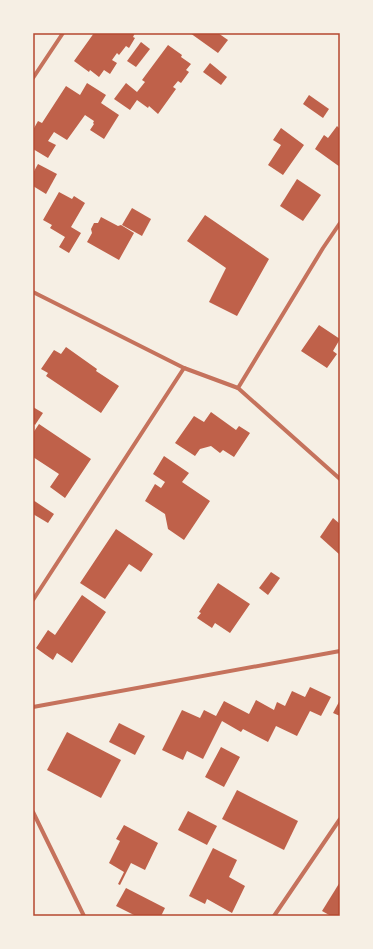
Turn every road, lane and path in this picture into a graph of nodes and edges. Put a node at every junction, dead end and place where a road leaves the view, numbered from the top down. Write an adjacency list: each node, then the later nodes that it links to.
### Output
1 (63, 33): 2 (street)
2 (33, 78)
3 (340, 223): 6 (street)
4 (33, 292): 5 (street)
5 (184, 368): 6 (street); 8 (street)
6 (238, 388): 7 (street)
7 (340, 479)
8 (33, 600)
9 (340, 651): 10 (street)
10 (33, 708)
11 (33, 812): 13 (street)
12 (340, 819): 14 (street)
13 (84, 916)
14 (274, 916)

